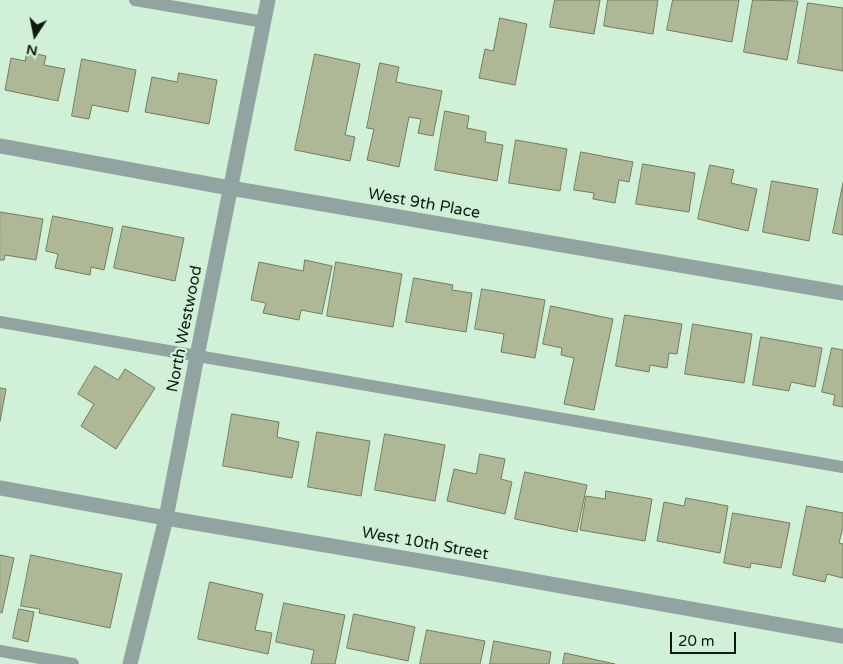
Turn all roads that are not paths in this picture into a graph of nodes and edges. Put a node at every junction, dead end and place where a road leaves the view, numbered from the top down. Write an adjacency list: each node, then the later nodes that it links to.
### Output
1 (135, 0): 3 (lane)
2 (268, 0): 3 (street, North Westwood)
3 (264, 22): 5 (street, North Westwood)
4 (0, 146): 5 (street, West 9th Place)
5 (230, 188): 6 (street, West 9th Place); 8 (street, North Westwood)
6 (843, 294)
7 (0, 322): 8 (lane)
8 (197, 356): 9 (lane); 11 (street, North Westwood)
9 (843, 467)
10 (0, 488): 11 (street, West 10th Street)
11 (166, 518): 12 (street, West 10th Street); 15 (street, North Westwood)
12 (843, 636)
13 (0, 651): 14 (lane)
14 (73, 664)
15 (130, 664)

